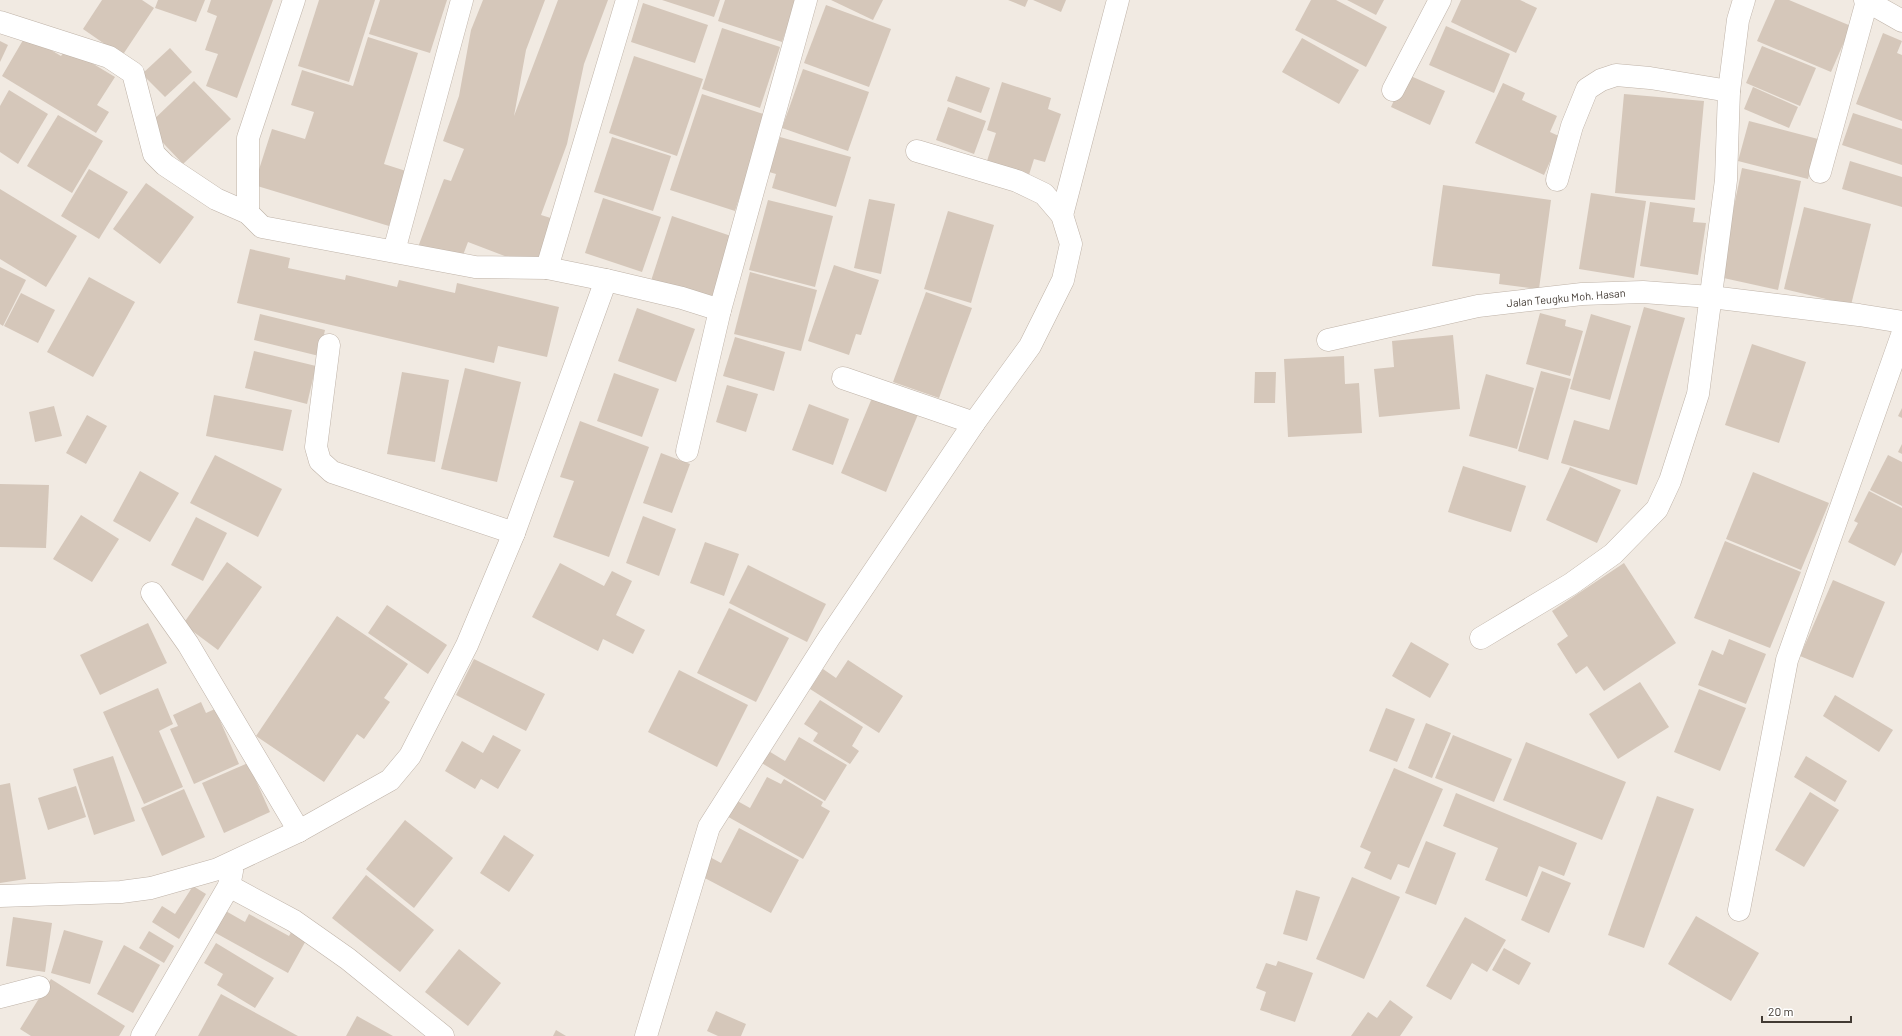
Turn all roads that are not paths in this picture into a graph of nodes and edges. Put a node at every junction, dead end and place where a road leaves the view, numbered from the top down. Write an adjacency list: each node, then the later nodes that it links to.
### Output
1 (294, 0): 16 (street)
2 (462, 0): 18 (street)
3 (627, 0): 19 (street)
4 (806, 0): 22 (street)
5 (1118, 0): 17 (street)
6 (1440, 0): 11 (street)
7 (1744, 0): 12 (street)
8 (1866, 1): 9 (street); 14 (street)
9 (1902, 21)
10 (0, 22): 16 (street)
11 (1392, 90)
12 (1729, 91): 15 (street); 21 (street)
13 (917, 151): 17 (street)
14 (1820, 172)
15 (1557, 180)
16 (248, 213): 18 (street)
17 (1062, 215): 28 (street)
18 (394, 251): 19 (street)
19 (547, 268): 20 (street)
20 (606, 280): 22 (street); 30 (street)
21 (1711, 297): 23 (street, Jalan Teugku Moh. Hasan); 25 (street, Jalan Teugku Moh. Hasan); 32 (street)
22 (720, 310): 29 (street)
23 (1902, 322)
24 (1902, 335): 37 (street)
25 (1328, 340)
26 (328, 345): 30 (street)
27 (843, 378): 28 (street)
28 (974, 423): 42 (street)
29 (687, 451)
30 (514, 533): 33 (street)
31 (152, 593): 33 (street)
32 (1481, 638)
33 (299, 832): 34 (street)
34 (234, 862): 35 (street); 36 (street)
35 (229, 886): 40 (street); 41 (street)
36 (0, 896)
37 (1739, 910)
38 (39, 987): 39 (street)
39 (0, 997)
40 (142, 1036)
41 (442, 1036)
42 (646, 1036)

